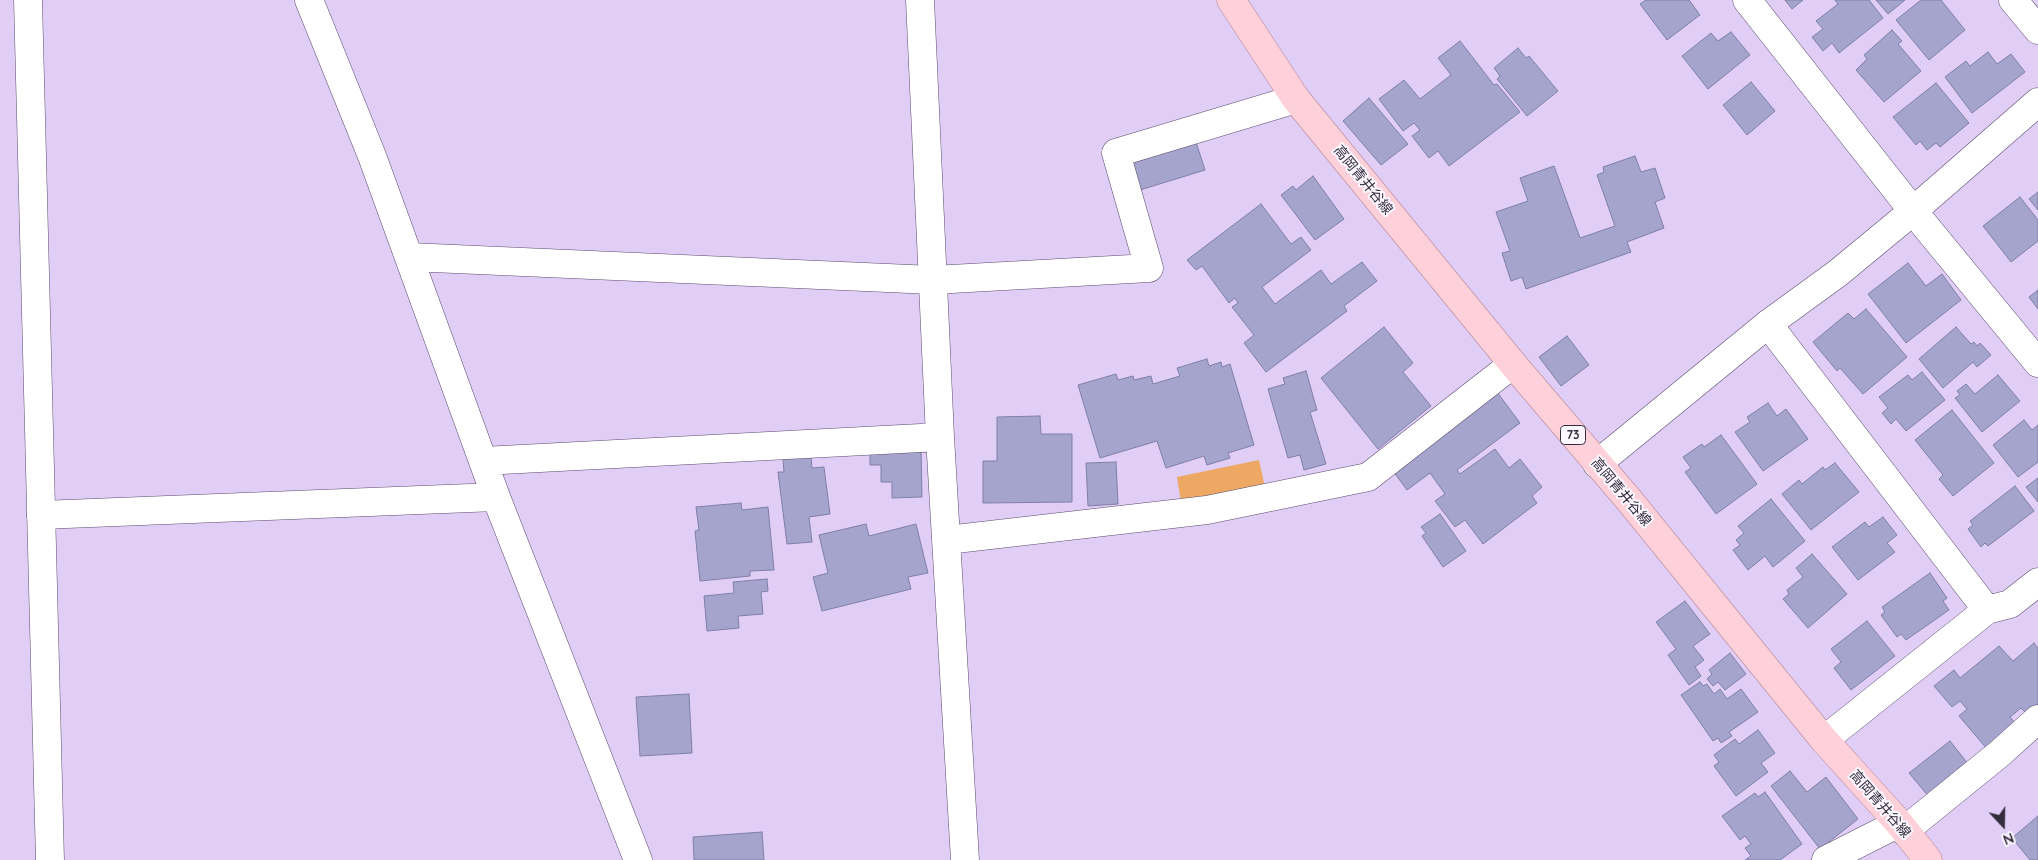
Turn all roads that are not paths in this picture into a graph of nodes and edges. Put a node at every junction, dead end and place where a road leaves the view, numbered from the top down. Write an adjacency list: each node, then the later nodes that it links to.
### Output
1 (28, 0): 20 (street)
2 (309, 0): 11 (street)
3 (920, 0): 12 (street)
4 (1231, 0): 8 (main road, 高岡青井谷線 / 73)
5 (1747, 0): 10 (street)
6 (2012, 0): 7 (street)
7 (2038, 30)
8 (1296, 99): 12 (street); 15 (main road, 高岡青井谷線 / 73)
9 (2038, 102): 10 (street)
10 (1913, 212): 13 (street); 14 (street)
11 (409, 257): 12 (street); 17 (street)
12 (933, 280): 16 (street)
13 (1768, 324): 18 (street); 23 (street)
14 (2038, 363)
15 (1513, 364): 18 (main road, 高岡青井谷線 / 73); 21 (street)
16 (940, 437): 17 (street); 21 (street)
17 (483, 461): 19 (street)
18 (1598, 464): 25 (main road, 高岡青井谷線 / 73)
19 (496, 497): 20 (street); 28 (street)
20 (41, 515): 27 (street)
21 (947, 540): 29 (street)
22 (2038, 582): 23 (street)
23 (1987, 610): 25 (street)
24 (2038, 720): 26 (street)
25 (1824, 740): 26 (main road, 高岡青井谷線 / 73)
26 (1902, 827): 30 (street); 31 (main road, 高岡青井谷線 / 73)
27 (50, 860)
28 (638, 860)
29 (965, 860)
30 (1826, 860)
31 (1928, 860)

